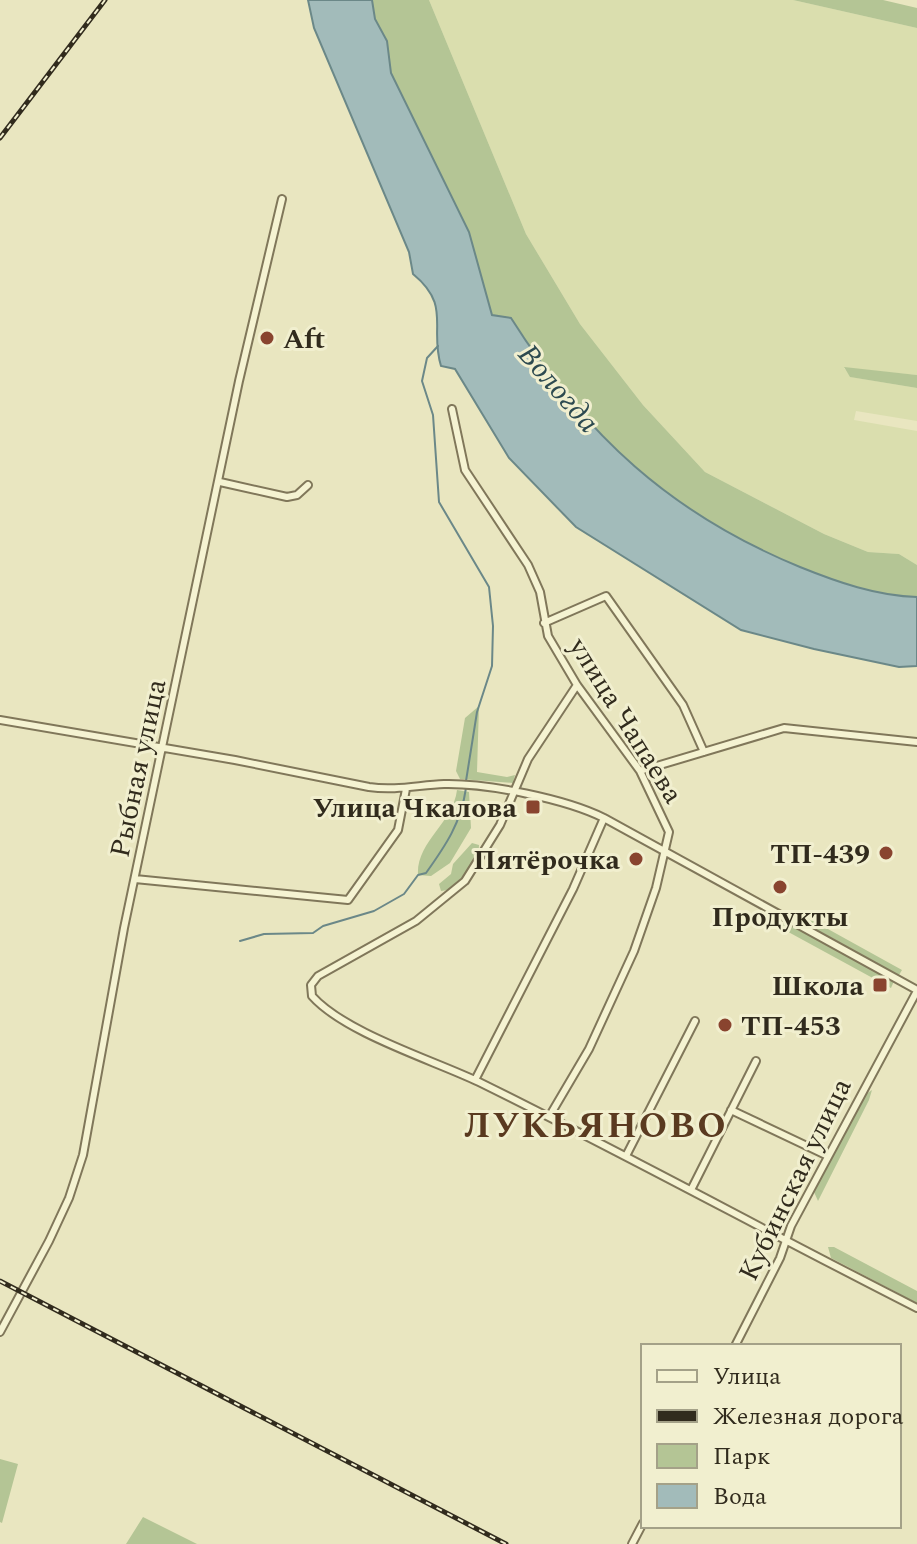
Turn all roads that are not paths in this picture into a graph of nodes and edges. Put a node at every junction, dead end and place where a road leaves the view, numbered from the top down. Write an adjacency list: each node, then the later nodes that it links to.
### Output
1 (282, 199): 3 (street, Рыбная улица)
2 (452, 409): 5 (street, улица Чапаева)
3 (220, 482): 4 (street); 9 (street, Рыбная улица)
4 (308, 485)
5 (544, 623): 6 (street, улица Чапаева); 10 (street)
6 (577, 685): 11 (street, улица Чапаева); 13 (street)
7 (0, 720): 9 (street)
8 (917, 742): 10 (street)
9 (162, 748): 12 (street); 16 (street, Рыбная улица)
10 (704, 752): 11 (street)
11 (640, 771): 15 (street, улица Чапаева)
12 (406, 789): 13 (street); 16 (street)
13 (515, 794): 14 (street); 20 (street)
14 (604, 818): 15 (street); 20 (street)
15 (664, 851): 17 (street); 22 (street, улица Чапаева)
16 (135, 879): 28 (street, Рыбная улица)
17 (917, 990): 24 (street, Кубинская улица)
18 (695, 1021): 23 (street)
19 (756, 1061): 21 (street)
20 (475, 1080): 22 (street)
21 (731, 1110): 24 (street); 25 (street)
22 (549, 1117): 23 (street)
23 (626, 1156): 25 (street)
24 (828, 1156): 26 (street, Кубинская улица)
25 (691, 1190): 26 (street)
26 (786, 1240): 27 (street); 29 (street, Кубинская улица)
27 (917, 1308)
28 (0, 1332)
29 (736, 1344)

